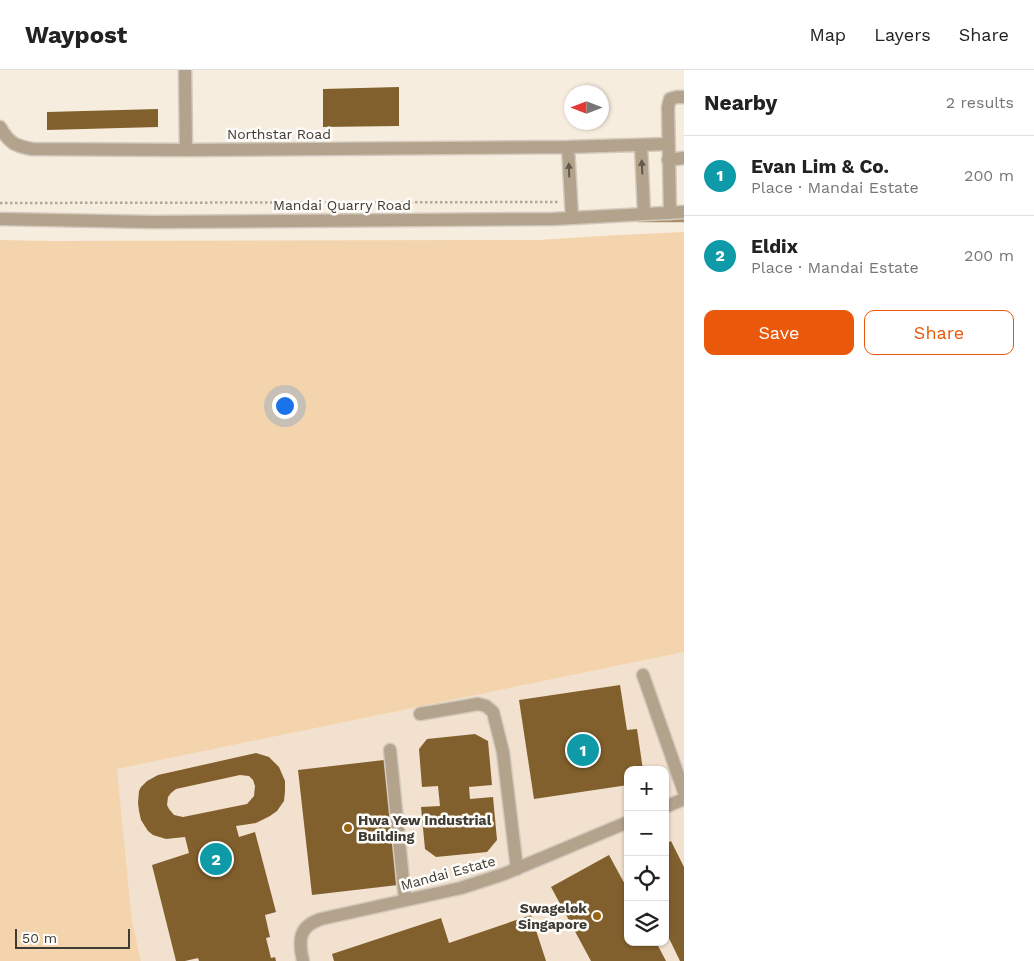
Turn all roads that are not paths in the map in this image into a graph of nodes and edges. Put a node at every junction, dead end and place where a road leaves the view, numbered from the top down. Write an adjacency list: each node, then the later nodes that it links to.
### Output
1 (185, 70): 7 (street)
2 (684, 97): 4 (street)
3 (0, 127): 7 (street, Northstar Road)
4 (668, 144): 5 (street, Northstar Road); 9 (street)
5 (640, 145): 6 (street, Northstar Road); 12 (street, one-way to 5)
6 (568, 147): 7 (street, Northstar Road); 13 (street, one-way to 6)
7 (186, 150)
8 (684, 158): 9 (street)
9 (668, 160): 11 (street)
10 (684, 212): 11 (street, Mandai Quarry Road)
11 (670, 213): 12 (street, Mandai Quarry Road)
12 (644, 214): 13 (street, Mandai Quarry Road)
13 (572, 218): 14 (street, Mandai Quarry Road)
14 (0, 219)
15 (643, 675): 18 (street)
16 (420, 714): 22 (street)
17 (390, 750): 23 (street)
18 (684, 792)
19 (684, 799): 20 (street)
20 (669, 805)
21 (624, 824): 22 (street, Mandai Estate)
22 (517, 869): 23 (street, Mandai Estate)
23 (404, 900): 24 (street, Mandai Estate)
24 (303, 961)

